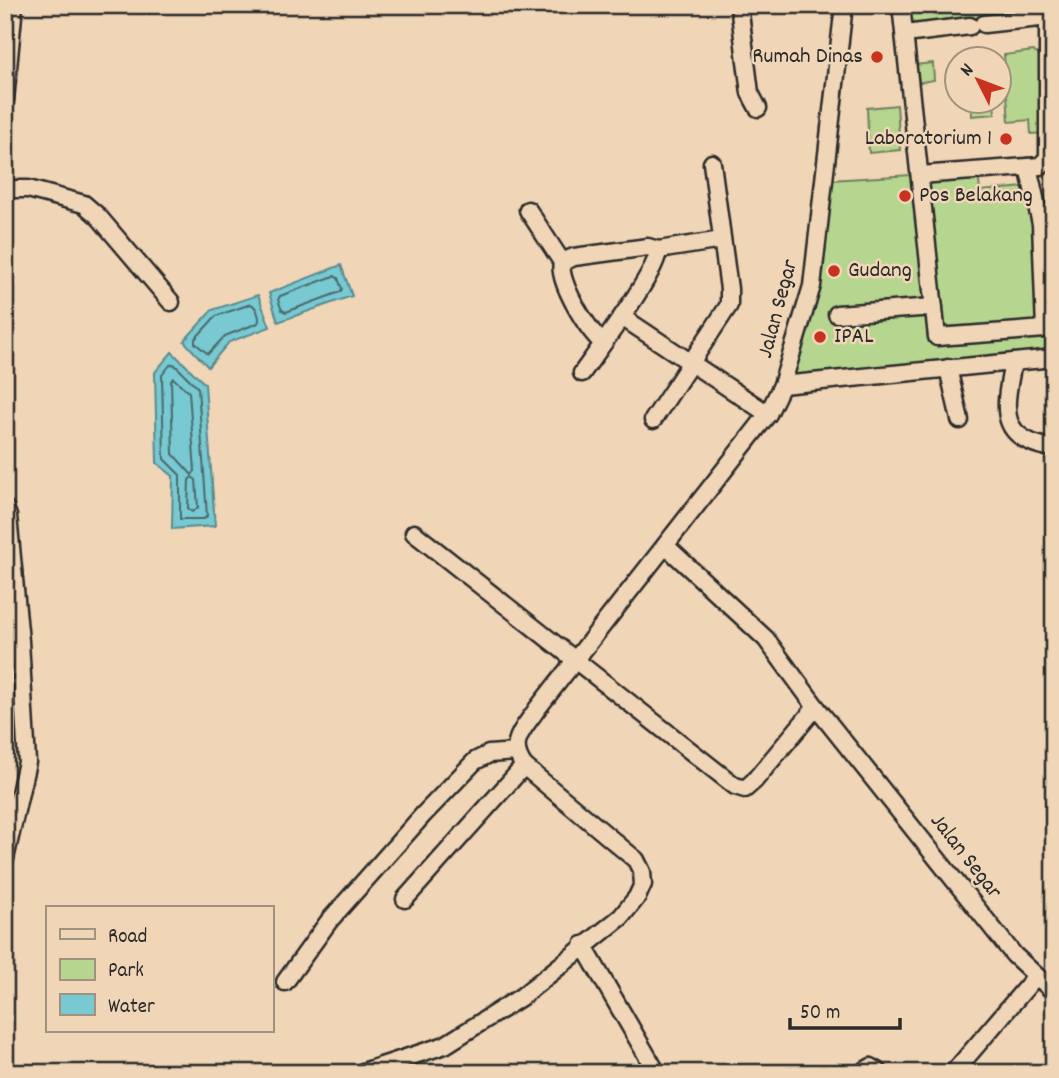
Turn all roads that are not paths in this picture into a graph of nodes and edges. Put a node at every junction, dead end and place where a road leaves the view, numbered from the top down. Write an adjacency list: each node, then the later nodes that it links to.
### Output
1 (14, 5): 7 (street)
2 (739, 5): 8 (street)
3 (844, 5): 27 (street, Jalan Segar)
4 (901, 5): 6 (street)
5 (1049, 11): 6 (street); 10 (street)
6 (905, 34): 11 (street)
7 (5, 100)
8 (758, 108)
9 (712, 163): 14 (street)
10 (1028, 167): 11 (street); 18 (street)
11 (920, 176): 18 (street)
12 (5, 189): 17 (street)
13 (528, 210): 16 (street)
14 (722, 240): 15 (street); 24 (street)
15 (658, 250): 16 (street); 20 (street)
16 (562, 262): 21 (street)
17 (171, 302)
18 (934, 307): 19 (street)
19 (837, 314)
20 (622, 317): 21 (street); 24 (street)
21 (603, 343): 26 (street)
22 (1054, 358): 23 (street)
23 (1013, 362): 25 (street); 31 (street)
24 (690, 363): 28 (street); 29 (street)
25 (948, 368): 27 (street); 30 (street)
26 (582, 373)
27 (782, 385): 28 (street, Jalan Segar)
28 (768, 414): 34 (street, Jalan Segar)
29 (653, 420)
30 (960, 420)
31 (1052, 448)
32 (5, 508): 35 (street)
33 (414, 533): 36 (street)
34 (664, 549): 36 (street); 37 (street, Jalan Segar)
35 (12, 617): 39 (street)
36 (575, 660): 37 (street); 38 (street)
37 (816, 706): 43 (street, Jalan Segar)
38 (520, 759): 41 (street); 42 (street); 44 (street)
39 (9, 816): 40 (street)
40 (5, 859)
41 (405, 899)
42 (583, 945): 46 (street); 47 (street)
43 (1036, 976): 45 (street, Jalan Segar); 50 (street)
44 (285, 982)
45 (1054, 992)
46 (363, 1072)
47 (657, 1073)
48 (861, 1073): 49 (street)
49 (880, 1073)
50 (953, 1073)

